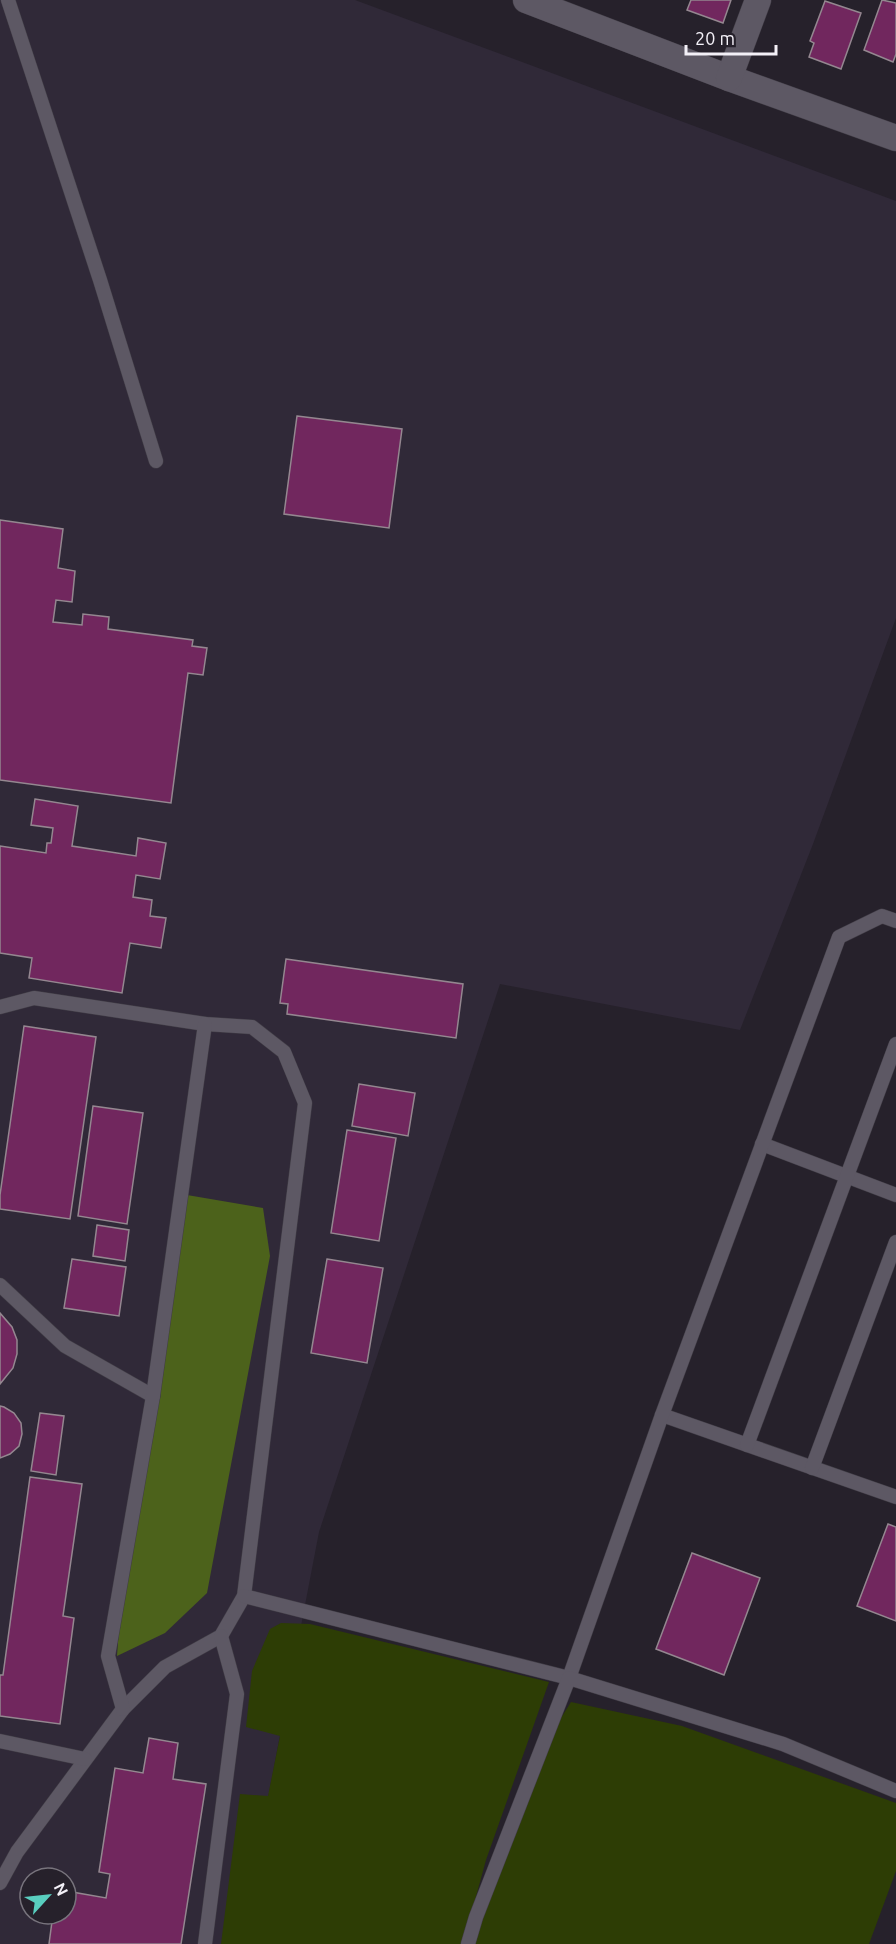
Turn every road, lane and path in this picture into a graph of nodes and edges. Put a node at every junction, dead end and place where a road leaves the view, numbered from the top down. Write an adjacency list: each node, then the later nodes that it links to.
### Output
1 (8, 0): 6 (lane)
2 (526, 0): 4 (street)
3 (758, 0): 4 (street)
4 (729, 78): 5 (street)
5 (896, 138)
6 (156, 461)
7 (896, 921): 11 (lane)
8 (0, 1007): 9 (lane)
9 (205, 1024): 16 (lane); 21 (lane)
10 (896, 1044): 12 (lane)
11 (762, 1144): 12 (lane); 17 (lane)
12 (847, 1176): 13 (lane); 18 (lane)
13 (896, 1195)
14 (896, 1242): 19 (lane)
15 (0, 1285): 16 (lane)
16 (153, 1396): 24 (lane)
17 (662, 1415): 18 (lane); 23 (lane)
18 (747, 1445): 19 (lane)
19 (812, 1468): 20 (lane)
20 (896, 1497)
21 (244, 1596): 22 (lane); 23 (lane)
22 (222, 1636): 24 (lane); 29 (lane)
23 (569, 1678): 27 (lane); 30 (lane)
24 (123, 1709): 26 (lane)
25 (0, 1741): 26 (lane)
26 (85, 1758): 28 (lane)
27 (896, 1791)
28 (0, 1883)
29 (205, 1944)
30 (468, 1944)

